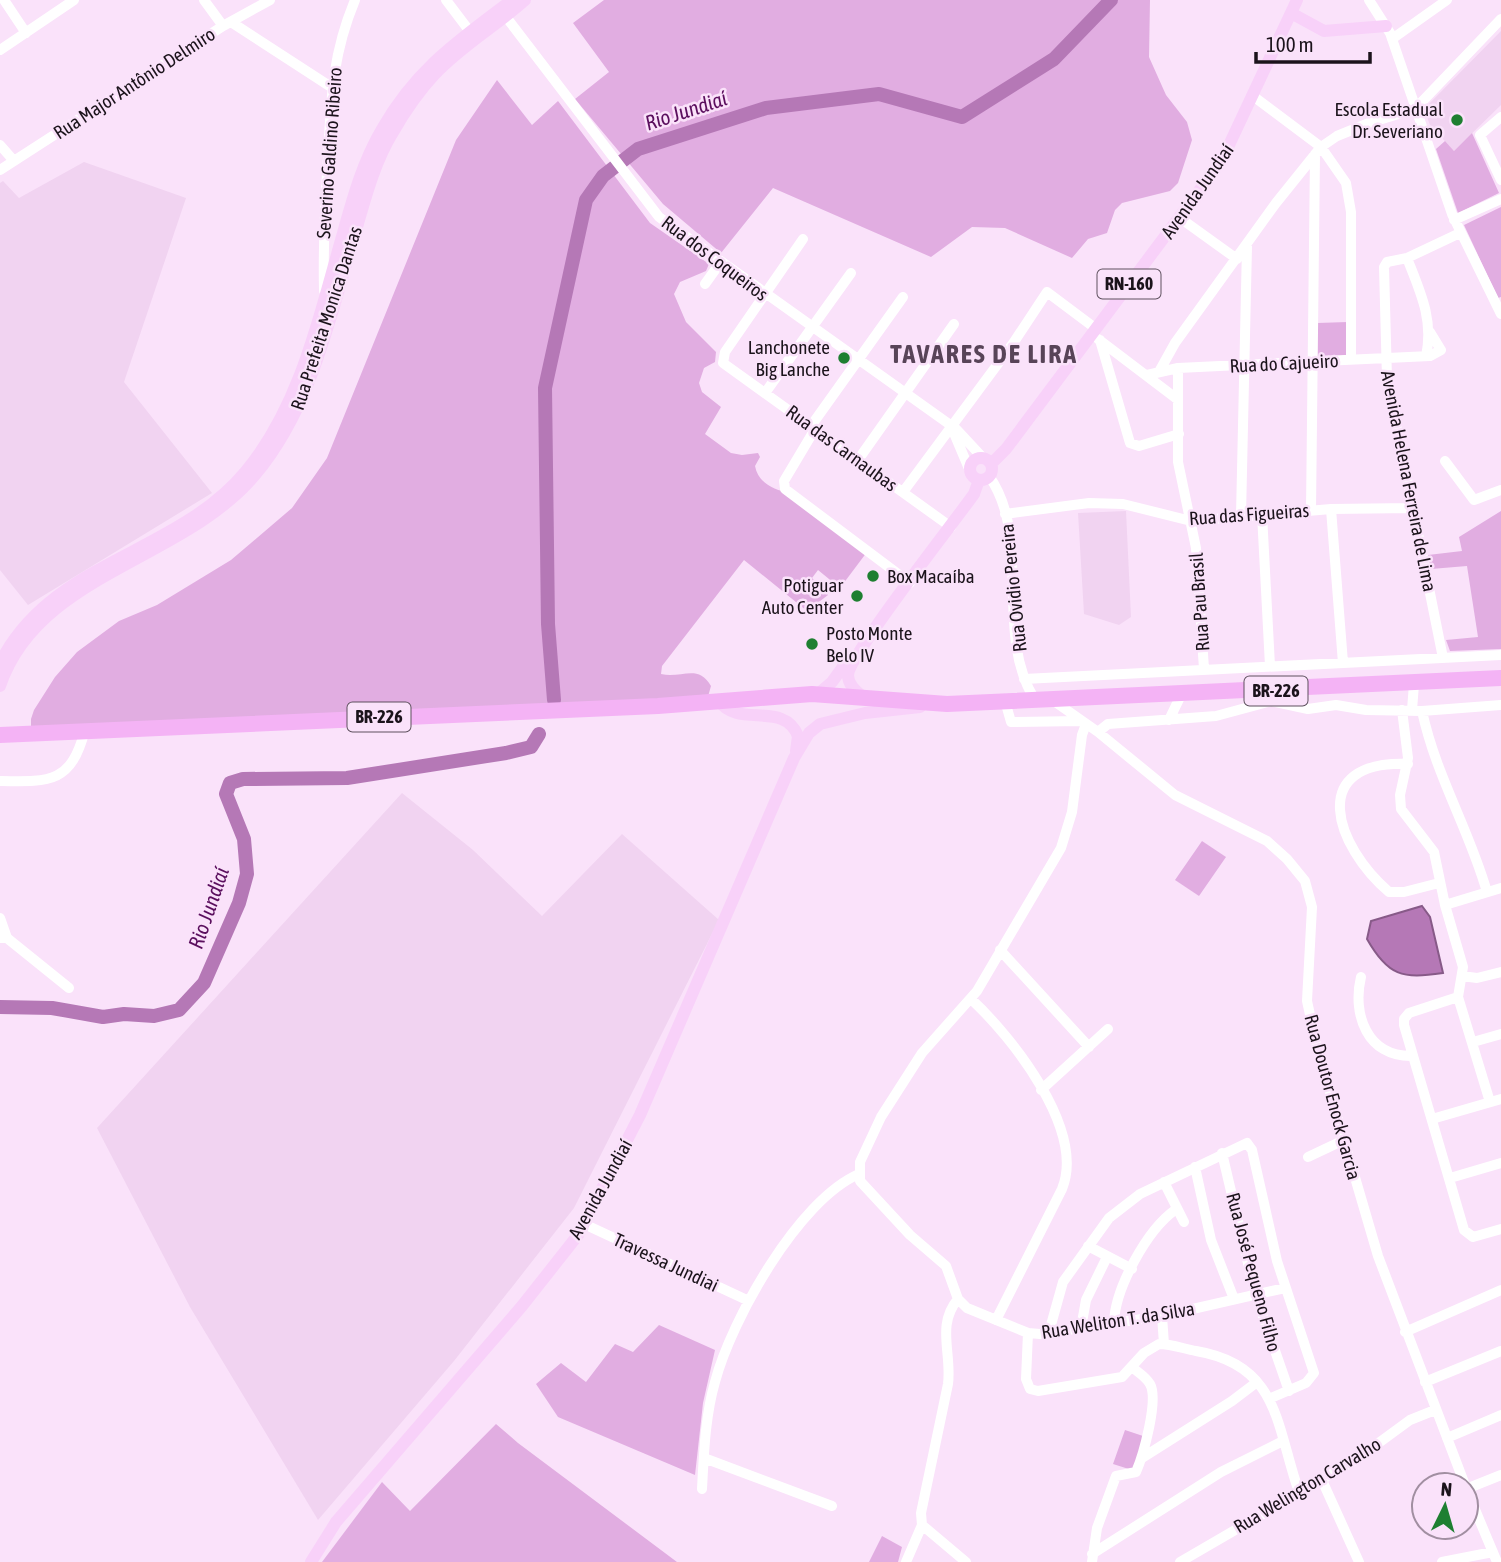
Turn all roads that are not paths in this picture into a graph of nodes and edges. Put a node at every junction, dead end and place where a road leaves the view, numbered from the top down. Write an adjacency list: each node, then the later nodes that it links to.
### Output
1 (4, 0): 17 (street)
2 (204, 0): 15 (street)
3 (270, 0): 15 (street, Rua Major Antônio Delmiro)
4 (355, 0): 21 (street, Severino Galdino Ribeiro)
5 (446, 0): 18 (street)
6 (512, 0): 12 (main road, Rua Prefeita Monica Dantas)
7 (525, 0): 12 (main road, Rua Prefeita Monica Dantas)
8 (1297, 0): 13 (main road, Avenida Jundiaí / RN-160)
9 (1369, 0): 16 (street)
10 (1447, 0): 19 (street)
11 (69, 1): 17 (street)
12 (503, 13): 18 (main road, Rua Prefeita Monica Dantas); 38 (street, Rua dos Coqueiros)
13 (1291, 13): 16 (main road); 22 (main road, Avenida Jundiaí / RN-160)
14 (1501, 19): 23 (street)
15 (227, 24): 21 (street); 27 (street, Rua Major Antônio Delmiro)
16 (1387, 26): 19 (street)
17 (26, 33): 20 (street)
18 (473, 36): 43 (main road, Rua Prefeita Monica Dantas)
19 (1392, 39): 23 (street)
20 (0, 50)
21 (331, 87): 43 (street, Severino Galdino Ribeiro)
22 (1253, 96): 26 (street); 31 (main road, Avenida Jundiaí / RN-160)
23 (1415, 109): 26 (street); 32 (street)
24 (1501, 117): 29 (street)
25 (0, 145): 27 (street)
26 (1318, 150): 35 (street); 51 (street); 53 (street)
27 (14, 161): 28 (street, Rua Major Antônio Delmiro)
28 (0, 170)
29 (1501, 180)
30 (1501, 199): 32 (street)
31 (1180, 218): 37 (street); 48 (main road, Avenida Jundiaí / RN-160)
32 (1454, 220): 33 (street)
33 (1460, 233): 36 (street); 44 (street)
34 (803, 239): 41 (street)
35 (1247, 243): 37 (street); 54 (street)
36 (1407, 258): 47 (street); 50 (street, Avenida Helena Ferreira de Lima)
37 (1237, 259): 56 (street)
38 (720, 263): 40 (street); 41 (street, Rua dos Coqueiros)
39 (851, 273): 46 (street)
40 (705, 284)
41 (765, 295): 46 (street, Rua dos Coqueiros); 58 (street, Rua das Carnaubas)
42 (903, 297): 52 (street)
43 (329, 300): 81 (main road, Rua Prefeita Monica Dantas); 88 (main road, Rua Prefeita Monica Dantas)
44 (1501, 314)
45 (954, 324): 59 (street)
46 (811, 329): 52 (street, Rua dos Coqueiros); 58 (street)
47 (1430, 332): 49 (street); 49 (street, Rua do Cajueiro)
48 (1095, 334): 57 (street); 61 (street); 63 (street); 66 (main road, Avenida Jundiaí / RN-160)
49 (1424, 356): 50 (street, Rua do Cajueiro)
50 (1388, 358): 51 (street, Rua do Cajueiro); 69 (street, Avenida Helena Ferreira de Lima)
51 (1351, 360): 53 (street, Rua do Cajueiro)
52 (857, 361): 59 (street, Rua dos Coqueiros); 62 (street)
53 (1313, 362): 54 (street, Rua do Cajueiro); 71 (street)
54 (1245, 365): 55 (street, Rua do Cajueiro); 74 (street)
55 (1178, 368): 56 (street, Rua do Cajueiro); 60 (street, Rua Pau Brasil)
56 (1160, 370): 57 (street, Rua do Cajueiro)
57 (1147, 375): 60 (street)
58 (765, 393): 62 (street, Rua das Carnaubas)
59 (903, 393): 61 (street, Rua dos Coqueiros); 64 (street)
60 (1177, 399): 63 (street, Rua Pau Brasil)
61 (951, 426): 66 (street, Rua dos Coqueiros); 66 (street); 68 (street)
62 (813, 427): 64 (street, Rua das Carnaubas); 77 (street)
63 (1179, 434): 75 (street, Rua Pau Brasil)
64 (858, 460): 68 (street, Rua das Carnaubas)
65 (1445, 461): 67 (street)
66 (982, 470): 72 (street, Rua Ovidio Pereira); 76 (main road, Avenida Jundiaí / RN-160)
67 (1501, 490)
68 (903, 492): 76 (street, Rua das Carnaubas)
69 (1412, 508): 70 (street, Rua das Figueiras); 80 (street, Avenida Helena Ferreira de Lima)
70 (1331, 509): 71 (street, Rua das Figueiras); 82 (street)
71 (1311, 510): 73 (street, Rua das Figueiras)
72 (1005, 514): 75 (street, Rua das Figueiras); 86 (street, Rua Ovidio Pereira)
73 (1262, 514): 74 (street, Rua das Figueiras); 83 (street)
74 (1241, 516): 75 (street, Rua das Figueiras)
75 (1191, 521): 84 (street, Rua Pau Brasil)
76 (951, 527): 77 (main road, Avenida Jundiaí / RN-160)
77 (910, 583): 78 (main road, Avenida Jundiaí / RN-160)
78 (866, 640): 89 (main road, Avenida Jundiaí / RN-160); 91 (main road, Avenida Jundiaí / RN-160)
79 (1501, 655): 80 (street)
80 (1443, 658): 82 (street)
81 (0, 663)
82 (1343, 663): 83 (street)
83 (1270, 666): 84 (street)
84 (1204, 669): 86 (street)
85 (1501, 678): 87 (highway, BR-226)
86 (1024, 679): 93 (street, Rua Ovidio Pereira)
87 (1413, 684): 92 (highway, BR-226); 98 (street)
88 (0, 686)
89 (818, 694): 91 (highway, BR-226); 94 (highway, BR-226)
90 (1181, 695): 92 (highway, BR-226); 93 (highway, BR-226); 99 (street)
91 (863, 696): 96 (highway, BR-226)
92 (1267, 696): 98 (street); 99 (street)
93 (1043, 700): 95 (highway, BR-226); 100 (street, Rua Doutor Enock Garcia)
94 (719, 701): 101 (highway, BR-226); 105 (main road, Avenida Jundiaí)
95 (1005, 701): 96 (highway, BR-226); 100 (street)
96 (947, 704): 105 (main road, Avenida Jundiaí)
97 (1501, 705): 98 (street)
98 (1412, 710): 104 (street); 106 (street)
99 (1168, 720): 102 (street)
100 (1084, 722): 102 (street, Rua Doutor Enock Garcia); 114 (street)
101 (85, 730): 103 (highway, BR-226); 107 (street)
102 (1098, 732): 129 (street, Rua Doutor Enock Garcia)
103 (2, 734)
104 (1431, 750): 106 (street); 110 (street)
105 (794, 758): 139 (main road, Avenida Jundiaí)
106 (1408, 761): 108 (street); 108 (street)
107 (0, 781)
108 (1439, 883): 111 (street)
109 (1501, 888): 110 (street)
110 (1487, 892): 111 (street)
111 (1445, 905): 116 (street)
112 (0, 918): 113 (street)
113 (3, 938): 118 (street)
114 (1000, 950): 120 (street); 124 (street)
115 (1501, 972): 116 (street)
116 (1462, 976): 119 (street)
117 (1361, 977): 125 (street)
118 (69, 988)
119 (1458, 997): 123 (street); 125 (street)
120 (971, 999): 126 (street); 134 (street)
121 (1108, 1029): 124 (street)
122 (1501, 1034): 123 (street)
123 (1473, 1042): 127 (street)
124 (1089, 1047): 126 (street)
125 (1412, 1056): 128 (street)
126 (1041, 1090): 151 (street)
127 (1496, 1100): 128 (street)
128 (1433, 1119): 135 (street)
129 (1344, 1140): 131 (street); 155 (street, Rua Doutor Enock Garcia)
130 (1222, 1153): 133 (street); 144 (street); 146 (street, Rua José Pequeno Filho)
131 (1308, 1157)
132 (1501, 1163): 135 (street)
133 (1195, 1167): 136 (street); 148 (street)
134 (859, 1174): 147 (street); 149 (street)
135 (1450, 1178): 140 (street)
136 (1164, 1182): 137 (street); 141 (street)
137 (1175, 1210): 138 (street); 143 (street)
138 (1184, 1222)
139 (584, 1224): 149 (street, Travessa Jundiai); 181 (main road, Avenida Jundiaí)
140 (1501, 1229)
141 (1088, 1246): 142 (street); 154 (street)
142 (1107, 1257): 143 (street); 153 (street)
143 (1132, 1269): 152 (street)
144 (1284, 1288): 146 (street, Rua Weliton T. da Silva); 162 (street)
145 (1501, 1290): 155 (street)
146 (1255, 1293): 148 (street, Rua Weliton T. da Silva); 162 (street, Rua José Pequeno Filho)
147 (958, 1299): 151 (street, Rua Weliton T. da Silva); 178 (street)
148 (1234, 1299): 150 (street, Rua Weliton T. da Silva)
149 (748, 1301): 168 (street)
150 (1162, 1316): 152 (street, Rua Weliton T. da Silva); 157 (street)
151 (996, 1320): 156 (street, Rua Weliton T. da Silva)
152 (1114, 1323): 153 (street, Rua Weliton T. da Silva)
153 (1081, 1328): 154 (street, Rua Weliton T. da Silva)
154 (1049, 1332): 156 (street, Rua Weliton T. da Silva)
155 (1405, 1332): 161 (street, Rua Doutor Enock Garcia)
156 (1028, 1333): 159 (street)
157 (1164, 1344): 159 (street); 160 (street)
158 (1501, 1352): 161 (street)
159 (1133, 1368): 169 (street)
160 (1258, 1382): 163 (street); 169 (street)
161 (1425, 1382): 164 (street, Rua Doutor Enock Garcia)
162 (1289, 1391): 163 (street)
163 (1271, 1398): 167 (street)
164 (1435, 1410): 166 (street, Rua Doutor Enock Garcia); 172 (street, Rua Welington Carvalho)
165 (1501, 1415): 166 (street)
166 (1447, 1438): 170 (street, Rua Doutor Enock Garcia)
167 (1283, 1441): 175 (street); 180 (street)
168 (704, 1458): 174 (street); 176 (street)
169 (1142, 1458): 180 (street)
170 (1460, 1471)
171 (1501, 1475): 173 (street)
172 (1321, 1478): 175 (street, Rua Welington Carvalho); 185 (street)
173 (1480, 1482)
174 (702, 1489)
175 (1300, 1492): 184 (street, Rua Welington Carvalho)
176 (832, 1506)
177 (1480, 1517): 179 (street, Rua Doutor Enock Garcia)
178 (922, 1525): 182 (street); 183 (street)
179 (1495, 1550): 186 (street)
180 (1092, 1558)
181 (312, 1562)
182 (906, 1562)
183 (966, 1562)
184 (1180, 1562)
185 (1359, 1562)
186 (1441, 1562)

